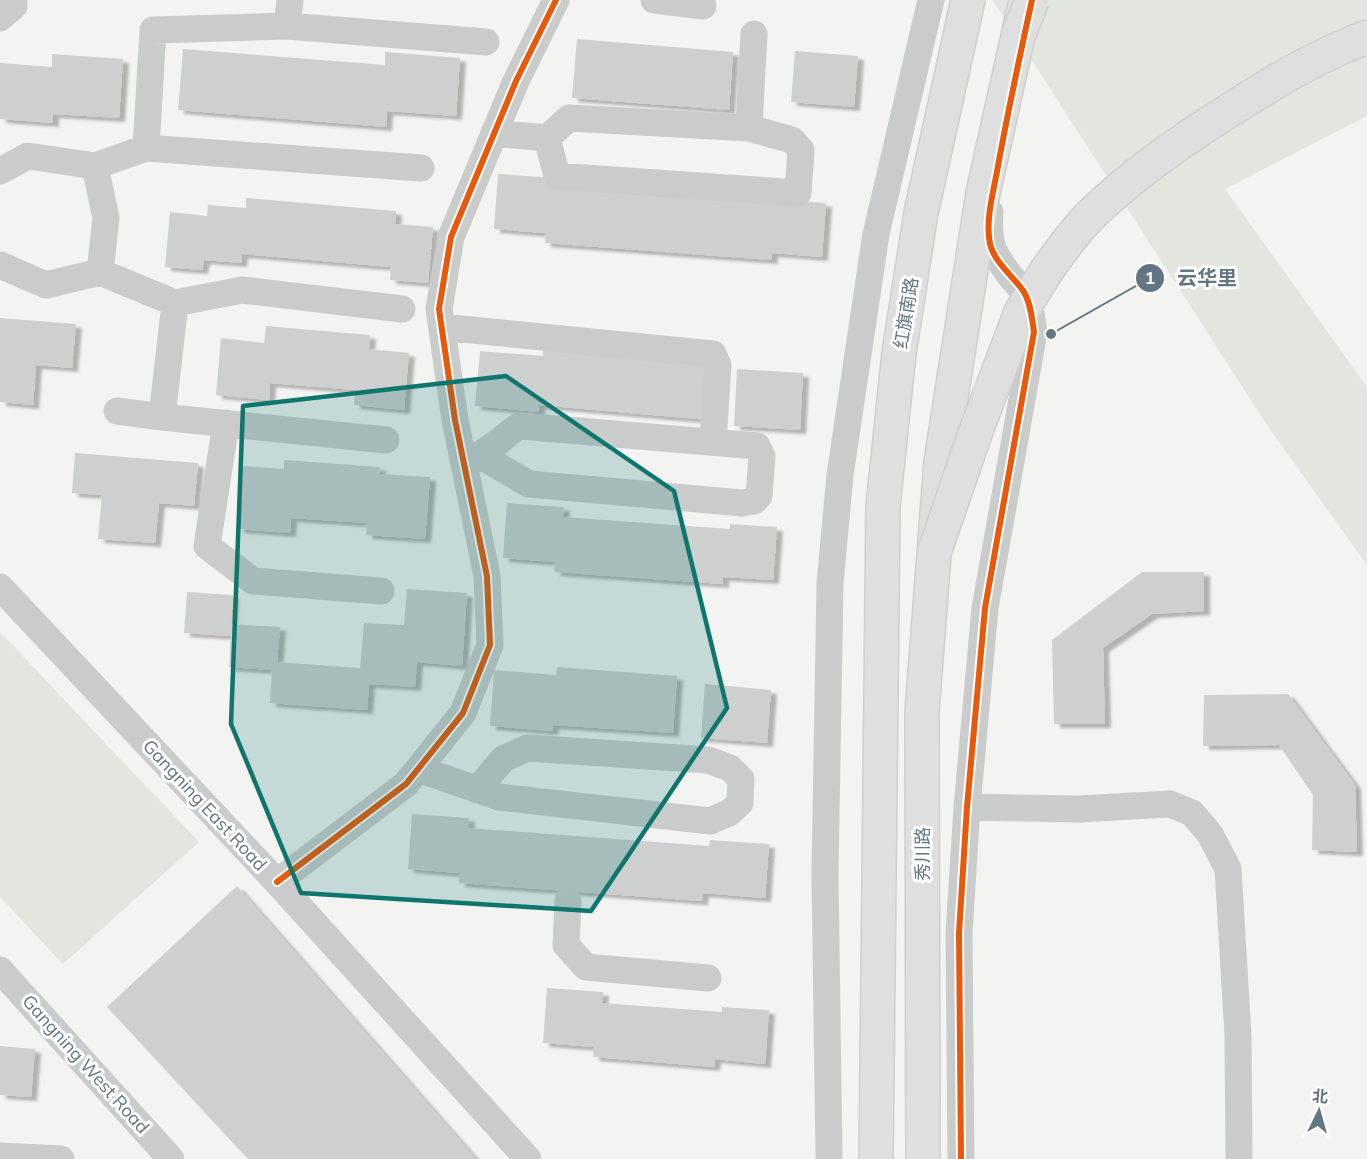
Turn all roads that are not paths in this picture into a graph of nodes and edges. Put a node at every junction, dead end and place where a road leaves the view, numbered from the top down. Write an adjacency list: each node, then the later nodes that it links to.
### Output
1 (14, 0): 10 (street)
2 (556, 0): 16 (street)
3 (654, 0): 8 (street)
4 (931, 0): 47 (street)
5 (968, 0): 48 (main road, 红旗南路)
6 (1026, 0): 12 (main road, bridge)
7 (1032, 0): 12 (main road, bridge); 38 (street)
8 (703, 6)
9 (289, 13): 14 (street); 18 (street)
10 (0, 18)
11 (754, 34): 15 (street)
12 (1019, 34): 33 (main road, bridge)
13 (1367, 37): 33 (main road, bridge)
14 (486, 42)
15 (749, 128): 17 (street); 17 (street)
16 (494, 133): 17 (street); 26 (street)
17 (548, 138)
18 (147, 148): 19 (street); 20 (street)
19 (95, 166): 21 (street); 23 (street)
20 (421, 168)
21 (0, 171)
22 (0, 265): 23 (street)
23 (100, 272): 24 (street)
24 (175, 303): 25 (street); 28 (street)
25 (402, 309)
26 (442, 327): 31 (street); 32 (street)
27 (117, 411): 28 (street)
28 (162, 417): 29 (street)
29 (226, 423): 30 (street); 35 (street)
30 (386, 440)
31 (713, 442): 32 (street); 32 (street)
32 (472, 460): 36 (street)
33 (935, 550): 49 (main road, 秀川路)
34 (0, 587): 39 (street, Gangning East Road)
35 (381, 591)
36 (418, 769): 37 (street); 39 (street)
37 (477, 789): 37 (street)
38 (967, 807): 50 (street); 51 (street)
39 (278, 882): 46 (street, Gangning East Road)
40 (568, 901): 42 (street)
41 (0, 970): 45 (street, Gangning West Road)
42 (708, 978)
43 (0, 1156): 44 (street)
44 (61, 1159)
45 (171, 1159)
46 (528, 1159)
47 (829, 1159)
48 (876, 1159)
49 (923, 1159)
50 (961, 1159)
51 (1239, 1159)

